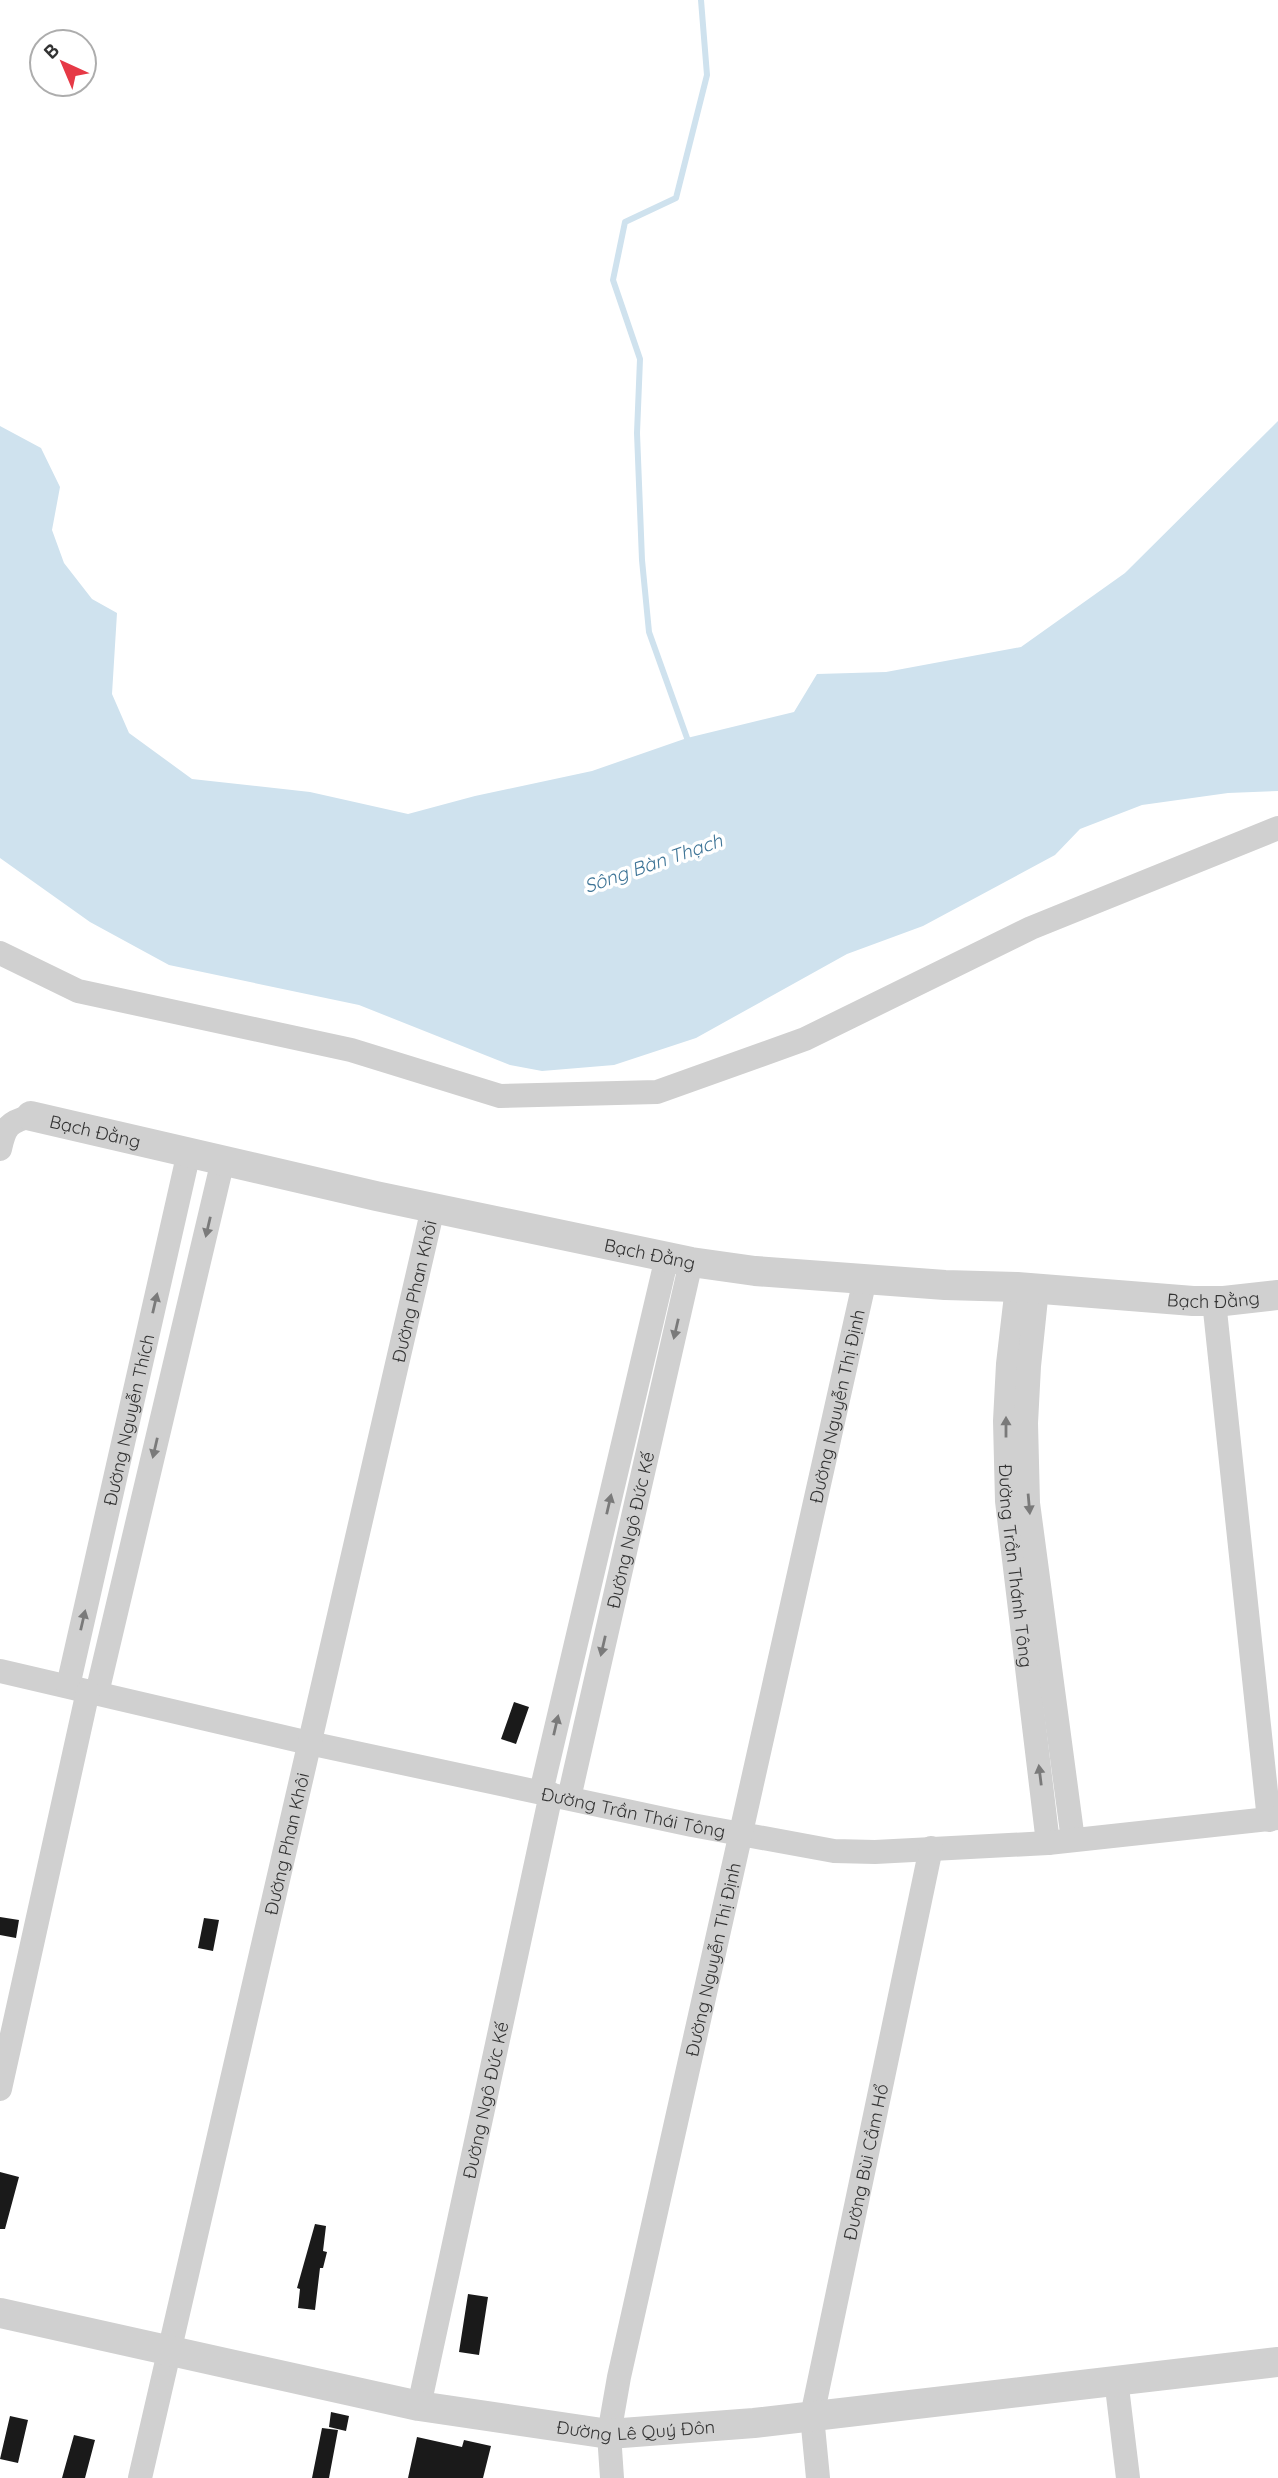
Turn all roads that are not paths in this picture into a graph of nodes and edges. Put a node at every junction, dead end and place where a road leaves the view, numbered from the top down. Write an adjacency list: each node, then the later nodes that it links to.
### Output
1 (1278, 828): 2 (street)
2 (0, 953)
3 (31, 1116): 4 (street); 5 (street, Bạch Đằng)
4 (0, 1149)
5 (189, 1152): 6 (street, Bạch Đằng); 14 (street, Đường Nguyễn Thích, one-way to 5)
6 (223, 1160): 7 (street, Bạch Đằng); 14 (street, Đường Nguyễn Thích, one-way to 14)
7 (433, 1208): 8 (street, Bạch Đằng); 15 (street, Đường Phan Khôi)
8 (679, 1259): 9 (street, Bạch Đằng); 16 (street, Đường Ngô Đức Kế)
9 (865, 1279): 10 (street, Bạch Đằng); 18 (street, Đường Nguyễn Thị Định)
10 (1027, 1288): 12 (street, Bạch Đằng); 19 (street, Đường Trần Thánh Tông, one-way to 19); 20 (street, Đường Trần Thánh Tông, one-way to 10)
11 (1278, 1295): 12 (street, Bạch Đằng)
12 (1214, 1301): 17 (street)
13 (0, 1671): 14 (street, Đường Trần Thái Tông)
14 (84, 1690): 15 (street, Đường Trần Thái Tông); 22 (street, Đường Nguyễn Thích)
15 (309, 1743): 16 (street, Đường Trần Thái Tông); 24 (street, Đường Phan Khôi)
16 (554, 1794): 18 (street, Đường Trần Thái Tông); 27 (street, Đường Ngô Đức Kế)
17 (1274, 1819): 19 (street, Đường Trần Thái Tông)
18 (740, 1833): 21 (street, Đường Trần Thái Tông); 29 (street, Đường Nguyễn Thị Định)
19 (1073, 1840): 20 (street, Đường Trần Thái Tông)
20 (1048, 1843): 21 (street, Đường Trần Thái Tông)
21 (931, 1848): 28 (street, Đường Bùi Cầm Hổ)
22 (0, 2089)
23 (0, 2313): 24 (street, Đường Lê Quý Đôn)
24 (169, 2350): 27 (street, Đường Lê Quý Đôn); 30 (street, Đường Phan Khôi)
25 (1278, 2362): 26 (street, Đường Lê Quý Đôn)
26 (1116, 2379): 28 (street, Đường Lê Quý Đôn); 33 (street)
27 (419, 2406): 29 (street, Đường Lê Quý Đôn)
28 (812, 2416): 29 (street, Đường Lê Quý Đôn); 32 (street, Đường Bùi Cầm Hổ)
29 (609, 2434): 31 (street, Đường Nguyễn Thị Định)
30 (140, 2478)
31 (612, 2478)
32 (818, 2478)
33 (1128, 2478)

